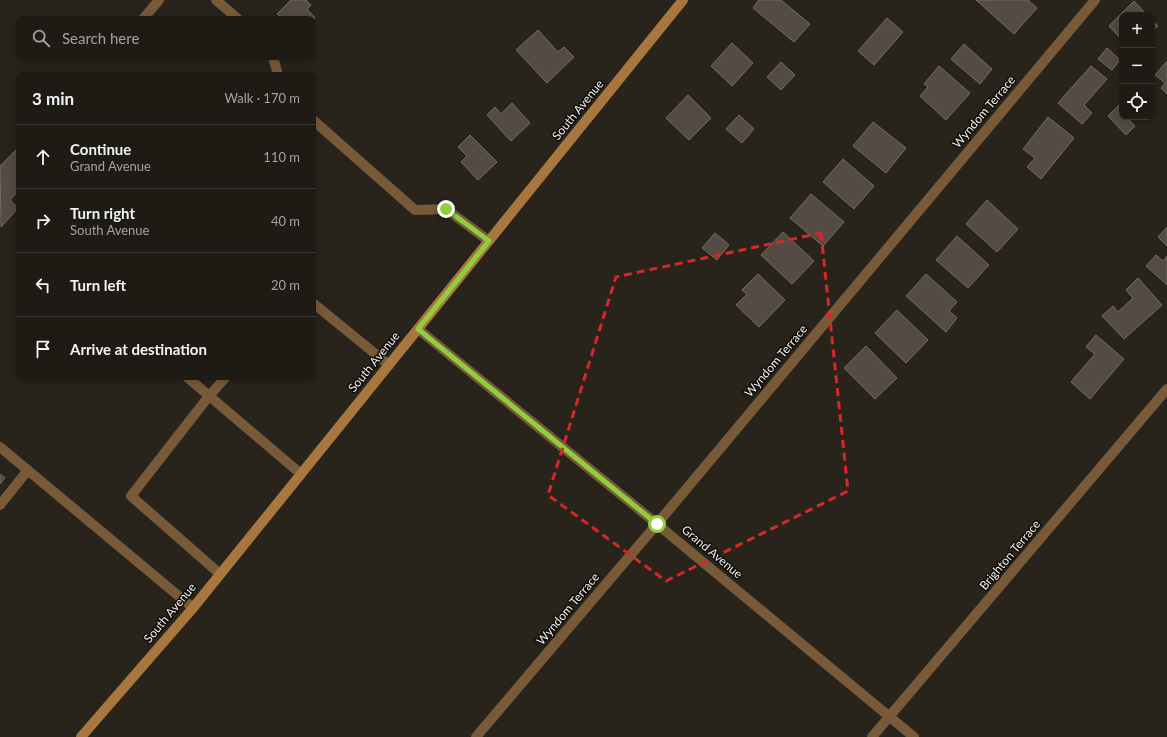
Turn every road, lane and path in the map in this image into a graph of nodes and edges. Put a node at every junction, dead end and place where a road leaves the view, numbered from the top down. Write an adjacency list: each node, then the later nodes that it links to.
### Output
1 (159, 0): 5 (street)
2 (216, 0): 6 (street)
3 (683, 0): 10 (street, South Avenue)
4 (1095, 0): 22 (street, Wyndom Terrace)
5 (146, 16)
6 (235, 16)
7 (274, 60): 8 (street)
8 (277, 72)
9 (316, 123): 10 (street)
10 (489, 241): 12 (street, South Avenue)
11 (316, 305): 13 (street)
12 (418, 329): 13 (street, South Avenue); 22 (street, Grand Avenue)
13 (389, 365): 20 (street, South Avenue)
14 (191, 380): 17 (street)
15 (223, 380): 17 (street)
16 (1167, 389): 25 (street, Brighton Terrace)
17 (210, 396): 20 (street); 23 (street)
18 (0, 447): 19 (street)
19 (28, 470): 21 (street); 24 (street)
20 (300, 474): 23 (street, South Avenue)
21 (0, 505)
22 (657, 524): 25 (street, Grand Avenue); 27 (street, Wyndom Terrace)
23 (220, 574): 24 (street, South Avenue)
24 (193, 608): 26 (street, South Avenue)
25 (890, 716): 28 (street, Brighton Terrace); 29 (street, Grand Avenue)
26 (81, 737)
27 (476, 737)
28 (872, 737)
29 (914, 737)

